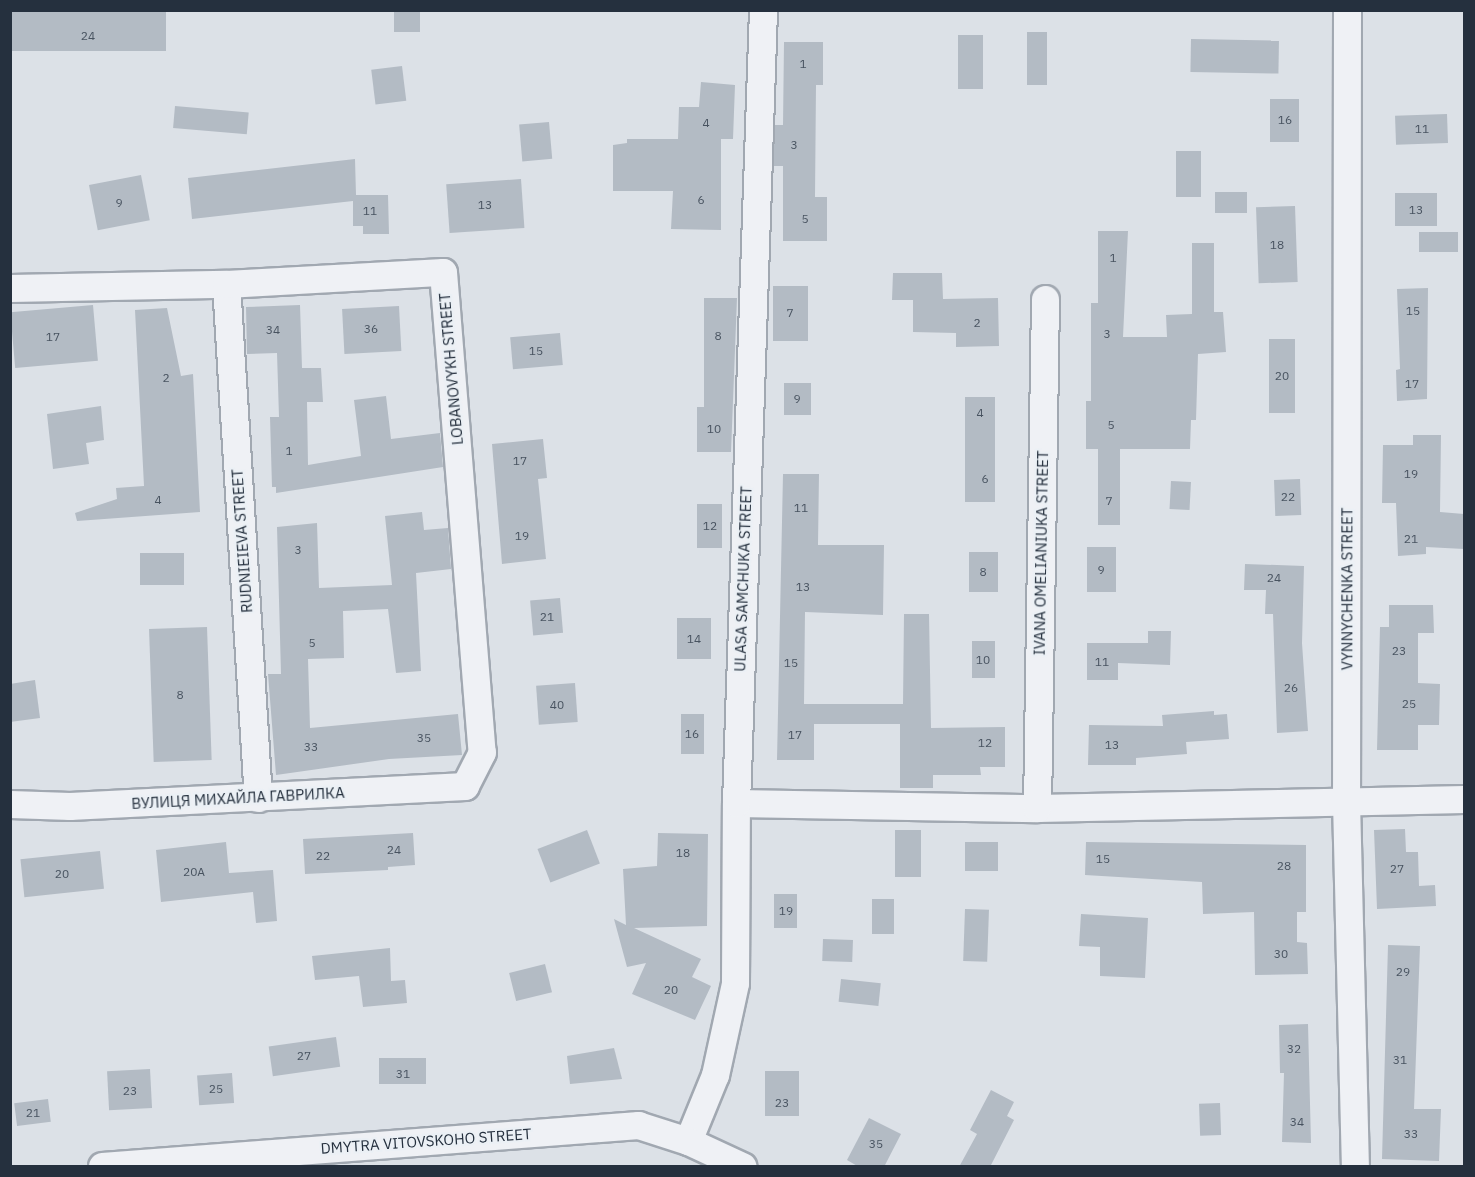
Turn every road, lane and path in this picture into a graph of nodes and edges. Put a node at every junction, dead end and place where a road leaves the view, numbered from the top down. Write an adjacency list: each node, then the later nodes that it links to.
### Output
1 (763, 10): 10 (street, ULASA SAMCHUKA STREET)
2 (1347, 10): 9 (street, VYNNYCHENKA STREET)
3 (226, 284): 4 (street, LOBANOVYKH STREET); 6 (street, LOBANOVYKH STREET); 7 (street, RUDNIEIEVA STREET)
4 (10, 288)
5 (1045, 299): 12 (street, IVANA OMELIANIUKA STREET)
6 (465, 786): 7 (street, ВУЛИЦЯ МИХАЙЛА ГАВРИЛКА)
7 (258, 798): 11 (street, ВУЛИЦЯ МИХАЙЛА ГАВРИЛКА)
8 (1464, 799): 9 (street)
9 (1346, 801): 12 (street); 17 (street, VYNNYCHENKA STREET)
10 (736, 803): 12 (street); 13 (street, ULASA SAMCHUKA STREET)
11 (10, 804)
12 (1037, 808)
13 (688, 1141): 14 (street, DMYTRA VITOVSKOHO STREET); 16 (street, DMYTRA VITOVSKOHO STREET)
14 (174, 1163): 15 (street, DMYTRA VITOVSKOHO STREET)
15 (102, 1167)
16 (742, 1167)
17 (1355, 1167)

